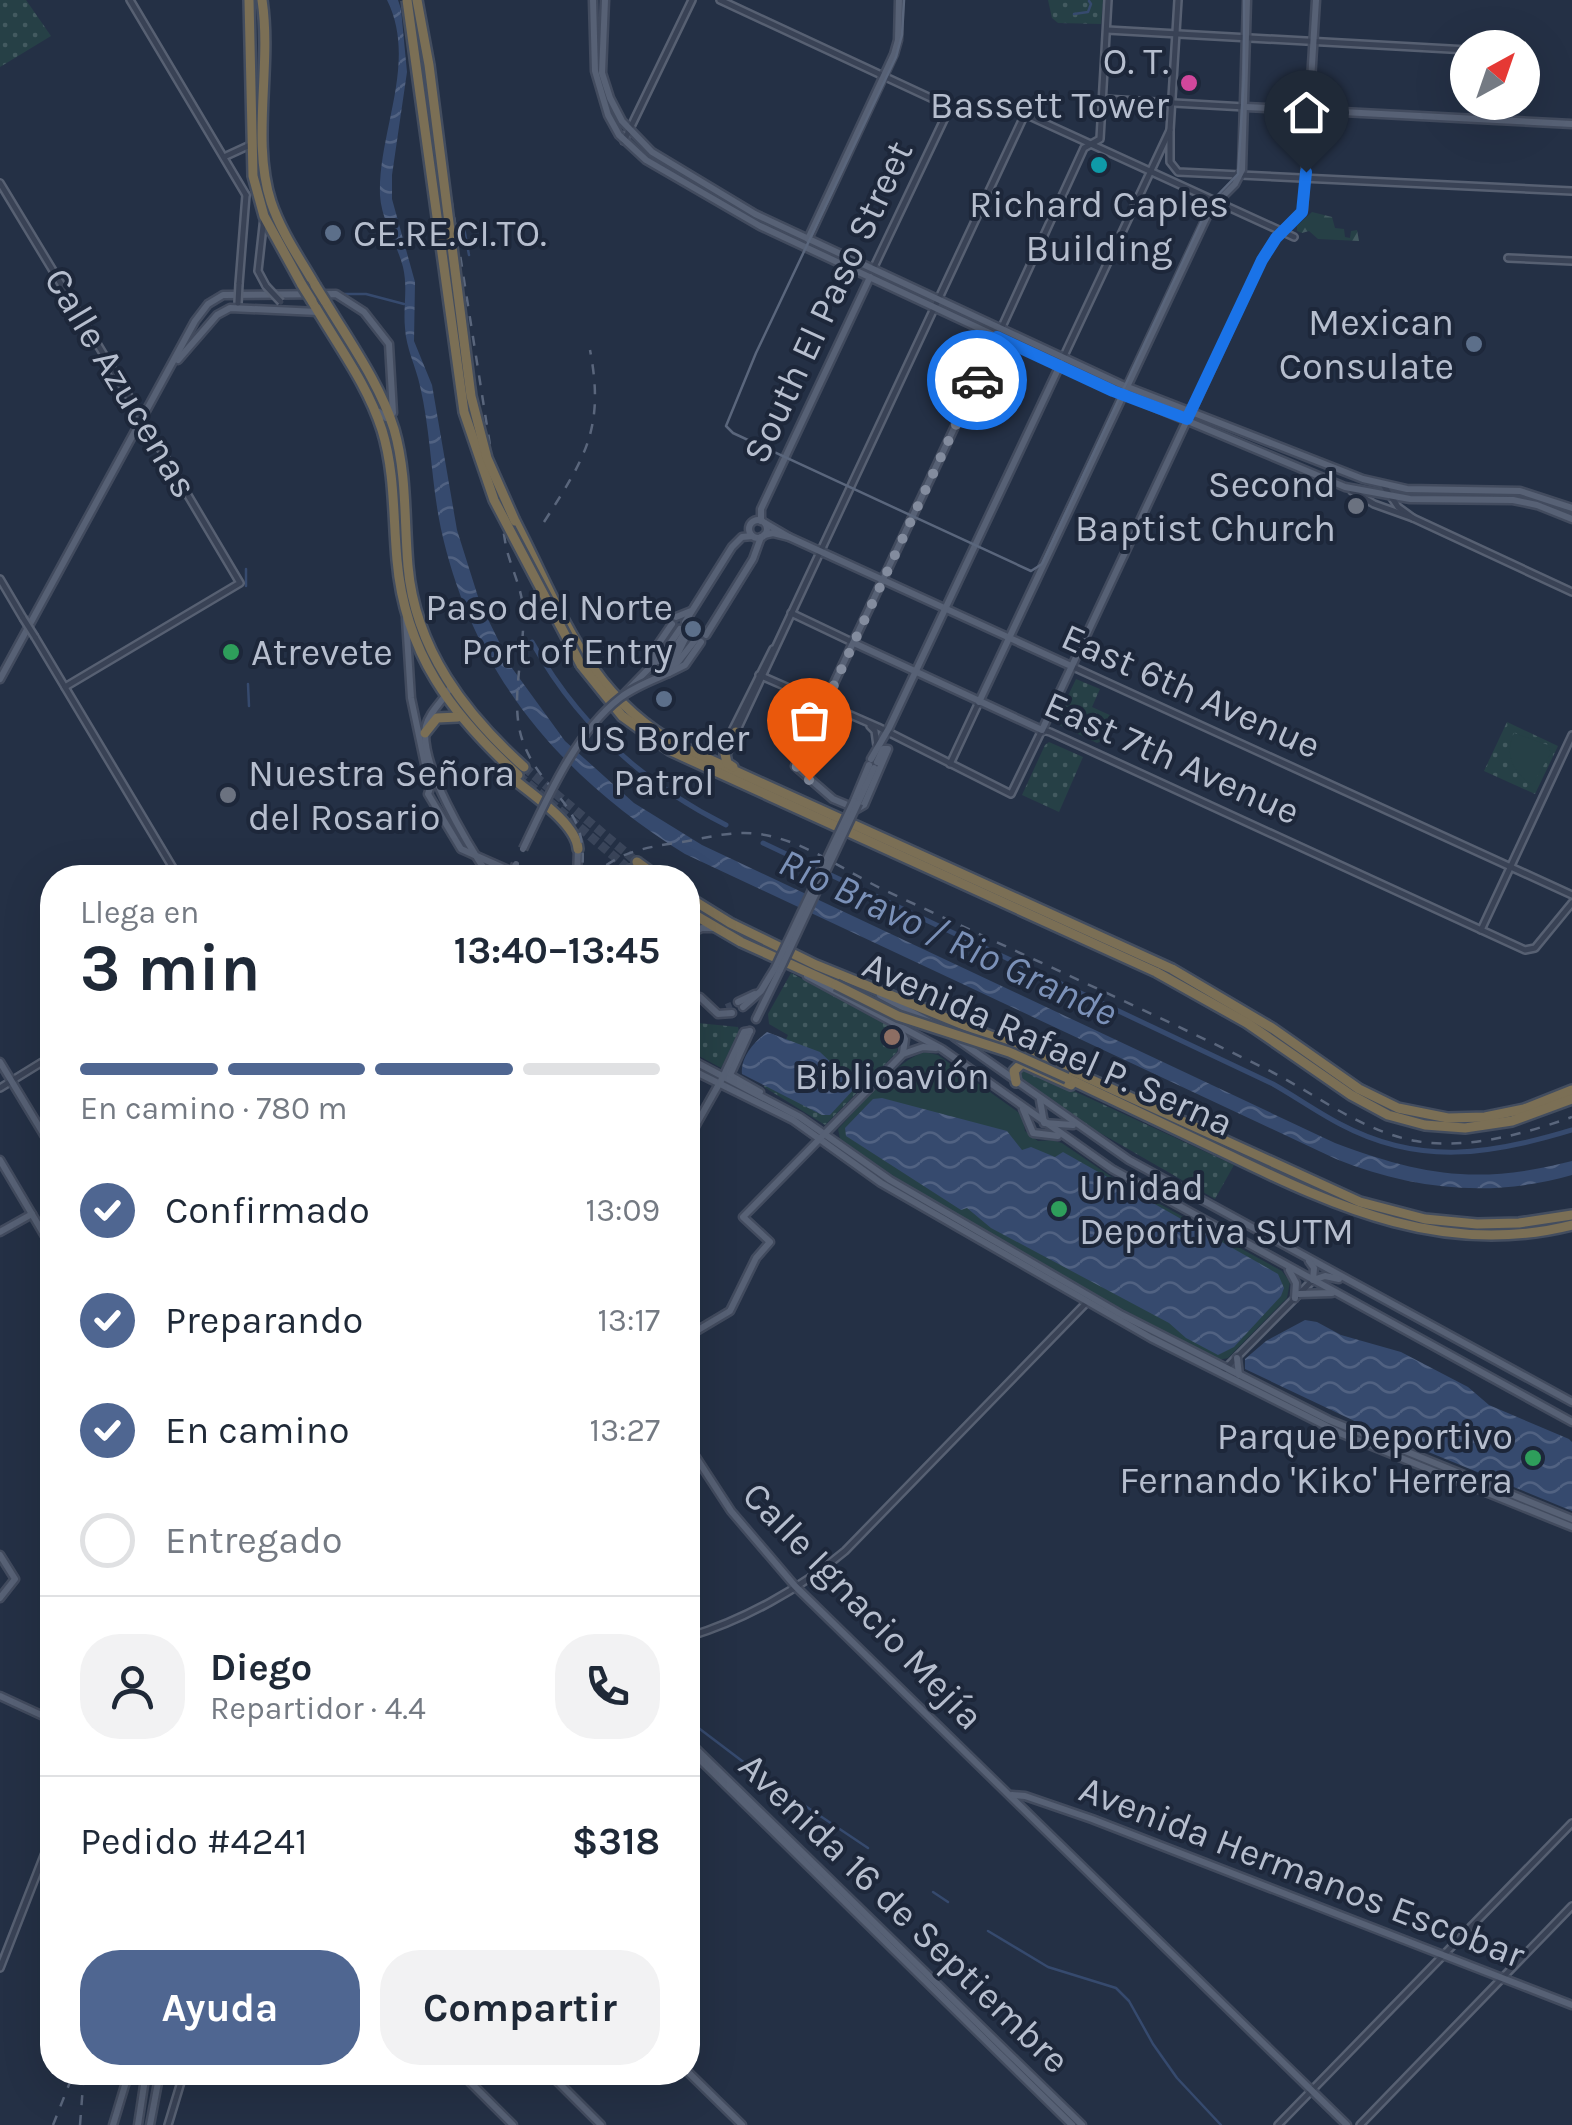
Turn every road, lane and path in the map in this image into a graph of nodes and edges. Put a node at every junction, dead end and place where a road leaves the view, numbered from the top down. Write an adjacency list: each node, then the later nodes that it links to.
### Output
1 (130, 0): 31 (street)
2 (248, 0): 30 (highway)
3 (262, 0): 32 (highway)
4 (407, 0): 79 (highway, bridge)
5 (417, 0): 79 (highway, bridge)
6 (593, 0): 28 (main road)
7 (604, 0): 27 (main road)
8 (692, 0): 27 (street)
9 (720, 0): 20 (street)
10 (1108, 0): 15 (street)
11 (1178, 0): 16 (street)
12 (1248, 0): 17 (main road)
13 (1316, 0): 18 (main road)
14 (899, 4): 20 (main road)
15 (1106, 30): 16 (street); 21 (street)
16 (1176, 34): 17 (street); 22 (street)
17 (1247, 38): 18 (street); 23 (main road)
18 (1314, 41): 19 (street); 24 (main road)
19 (1450, 49)
20 (884, 76): 43 (main road); 46 (street, South El Paso Street)
21 (1103, 99): 22 (street); 29 (street)
22 (1172, 103): 23 (street); 26 (street)
23 (1246, 106): 24 (main road); 34 (main road)
24 (1310, 110): 25 (main road); 35 (main road)
25 (1572, 124)
26 (1170, 130): 33 (street); 34 (street)
27 (630, 131): 28 (street); 43 (main road)
28 (624, 141): 43 (main road)
29 (1092, 144): 33 (street); 47 (street); 51 (street)
30 (250, 145): 31 (street); 32 (highway); 38 (highway)
31 (224, 157): 38 (street)
32 (264, 168): 57 (highway, bridge)
33 (1150, 172): 39 (street); 52 (street)
34 (1241, 174): 35 (street); 39 (main road)
35 (1306, 179): 37 (street); 41 (main road)
36 (0, 183): 86 (street, Calle Azucenas, bridge)
37 (1572, 191)
38 (251, 194): 40 (highway); 48 (street, bridge)
39 (1214, 202): 41 (street); 54 (main road)
40 (264, 216): 49 (street, bridge); 50 (highway, bridge)
41 (1282, 232): 42 (street); 56 (main road)
42 (1294, 237)
43 (806, 243): 46 (main road)
44 (1508, 258): 45 (street)
45 (1572, 261)
46 (872, 273): 47 (main road); 65 (main road, South El Paso Street)
47 (936, 304): 51 (main road); 68 (street)
48 (238, 306): 49 (main road); 53 (main road)
49 (284, 312): 50 (main road)
50 (318, 312): 55 (highway)
51 (999, 333): 52 (main road); 70 (main road)
52 (1061, 362): 54 (main road); 73 (main road)
53 (174, 364): 57 (main road); 84 (main road)
54 (1124, 390): 56 (main road); 58 (main road); 77 (main road)
55 (373, 407): 57 (main road); 74 (highway)
56 (1191, 411): 58 (main road); 60 (main road)
57 (390, 418): 85 (highway)
58 (1187, 419): 59 (main road); 80 (main road)
59 (1345, 486): 61 (main road); 63 (street)
60 (1384, 486): 61 (street); 62 (main road)
61 (1391, 497): 63 (street); 64 (main road)
62 (1572, 508)
63 (1413, 518): 71 (street)
64 (1572, 519)
65 (763, 522): 66 (main road); 66 (main road); 67 (main road, East 6th Avenue)
66 (759, 536): 67 (main road, East 6th Avenue); 72 (main road); 82 (main road)
67 (789, 537): 68 (main road, East 6th Avenue)
68 (820, 551): 70 (main road, East 6th Avenue); 75 (street)
69 (0, 579): 86 (street, bridge)
70 (883, 580): 73 (main road, East 6th Avenue); 78 (main road)
71 (1572, 592)
72 (692, 610): 76 (main road); 76 (main road)
73 (945, 610): 77 (main road, East 6th Avenue); 81 (main road)
74 (406, 614): 88 (highway); 105 (main road)
75 (791, 614): 78 (street, East 7th Avenue); 83 (street)
76 (681, 625): 82 (main road); 87 (main road, bridge)
77 (1008, 639): 80 (main road, East 6th Avenue); 89 (main road)
78 (854, 643): 81 (main road, East 7th Avenue); 90 (main road)
79 (583, 662): 93 (highway); 139 (highway)
80 (1071, 666): 94 (main road); 111 (street, East 6th Avenue)
81 (916, 672): 89 (main road, East 7th Avenue); 97 (main road)
82 (669, 673): 87 (main road, bridge)
83 (761, 676): 90 (street); 96 (street); 100 (street)
84 (0, 679)
85 (451, 686): 88 (main road); 91 (highway)
86 (65, 687): 106 (street)
87 (622, 696): 109 (main road, bridge)
88 (445, 698): 91 (highway); 95 (main road)
89 (978, 702): 94 (main road, East 7th Avenue); 102 (street)
90 (824, 705): 92 (street); 101 (main road)
91 (459, 718): 95 (highway); 104 (highway)
92 (868, 724): 97 (street); 99 (street)
93 (645, 725): 100 (highway); 103 (highway)
94 (1042, 730): 102 (street); 118 (street, East 7th Avenue)
95 (425, 732): 105 (main road)
96 (736, 732): 103 (highway)
97 (886, 733): 99 (main road); 102 (street)
98 (1572, 735): 111 (street)
99 (877, 746): 101 (main road)
100 (723, 748)
101 (873, 763): 119 (main road, bridge)
102 (950, 764)
103 (838, 819): 136 (highway)
104 (578, 849): 110 (main road)
105 (475, 855): 107 (main road); 108 (main road)
106 (171, 865)
107 (482, 865)
108 (497, 865)
109 (516, 865)
110 (578, 865)
111 (1510, 867): 112 (street, East 6th Avenue); 118 (street)
112 (1572, 895)
113 (1572, 903): 118 (street, East 7th Avenue)
114 (700, 904): 120 (highway)
115 (700, 918): 116 (highway, Avenida Rafael P. Serna)
116 (716, 928): 117 (main road); 119 (highway, Avenida Rafael P. Serna)
117 (700, 929)
118 (1481, 930)
119 (781, 968): 120 (highway, Avenida Rafael P. Serna); 122 (main road); 124 (main road); 125 (main road)
120 (841, 982): 134 (main road); 143 (highway, Avenida Rafael P. Serna, bridge); 152 (highway, Avenida Rafael P. Serna)
121 (700, 997): 123 (main road)
122 (741, 1004)
123 (729, 1010)
124 (756, 1019)
125 (895, 1021): 126 (main road); 127 (main road)
126 (942, 1049): 127 (main road); 142 (main road)
127 (903, 1054): 148 (main road)
128 (0, 1062): 132 (main road)
129 (40, 1064): 132 (street)
130 (700, 1066): 133 (main road)
131 (700, 1073): 133 (main road)
132 (12, 1081): 135 (street); 147 (main road)
133 (721, 1081): 137 (main road); 140 (main road); 141 (main road); 144 (main road)
134 (1016, 1082): 138 (main road); 143 (highway)
135 (0, 1088)
136 (1572, 1090)
137 (755, 1094): 140 (main road); 141 (main road)
138 (1040, 1099): 145 (main road); 146 (main road)
139 (1572, 1099)
140 (761, 1104): 148 (main road)
141 (778, 1104): 148 (main road)
142 (1022, 1106): 145 (main road); 149 (main road)
143 (1142, 1113): 153 (highway, Avenida Rafael P. Serna)
144 (700, 1117)
145 (1044, 1123): 146 (main road); 149 (main road)
146 (1076, 1125): 156 (main road)
147 (40, 1128)
148 (823, 1137): 162 (main road); 163 (main road)
149 (1064, 1137): 157 (main road)
150 (0, 1160): 151 (main road)
151 (32, 1214): 154 (main road); 155 (main road)
152 (1572, 1214)
153 (1572, 1225)
154 (40, 1228)
155 (0, 1232)
156 (1306, 1257): 158 (main road); 159 (main road)
157 (1286, 1265): 158 (main road); 161 (main road)
158 (1313, 1280): 159 (main road); 160 (main road); 161 (street)
159 (1350, 1281): 167 (main road)
160 (1338, 1294): 161 (main road); 168 (main road)
161 (1297, 1296): 164 (street)
162 (1090, 1300): 165 (main road); 173 (street)
163 (700, 1329)
164 (1237, 1358): 165 (street); 166 (main road)
165 (1223, 1371): 166 (main road); 171 (main road)
166 (1240, 1376): 170 (main road)
167 (1572, 1402)
168 (1572, 1422)
169 (700, 1464): 173 (main road, Calle Ignacio Mejía)
170 (1572, 1519)
171 (1572, 1527)
172 (0, 1555): 174 (main road)
173 (795, 1586): 175 (street); 180 (main road, Calle Ignacio Mejía)
174 (0, 1598)
175 (700, 1632)
176 (0, 1696): 177 (main road)
177 (40, 1714)
178 (700, 1757): 203 (main road, Avenida 16 de Septiembre)
179 (700, 1757): 204 (main road, Avenida 16 de Septiembre)
180 (1010, 1795): 184 (main road, Avenida Hermanos Escobar); 195 (main road, Calle Ignacio Mejía)
181 (1572, 1823): 184 (street)
182 (40, 1866): 185 (street)
183 (1572, 1906): 186 (street)
184 (1444, 1955): 186 (main road, Avenida Hermanos Escobar); 195 (street)
185 (0, 1968)
186 (1502, 1978): 187 (main road, Avenida Hermanos Escobar); 207 (street)
187 (1572, 2005)
188 (700, 2084): 202 (main road)
189 (126, 2085): 196 (main road)
190 (144, 2085): 197 (main road)
191 (158, 2085): 198 (main road)
192 (180, 2085): 199 (street)
193 (473, 2085): 200 (main road)
194 (561, 2085): 201 (main road)
195 (1312, 2090): 205 (street); 206 (main road, Calle Ignacio Mejía)
196 (113, 2125)
197 (138, 2125)
198 (150, 2125)
199 (168, 2125)
200 (513, 2125)
201 (601, 2125)
202 (742, 2125)
203 (1072, 2125)
204 (1082, 2125)
205 (1278, 2125)
206 (1347, 2125)
207 (1360, 2125)

